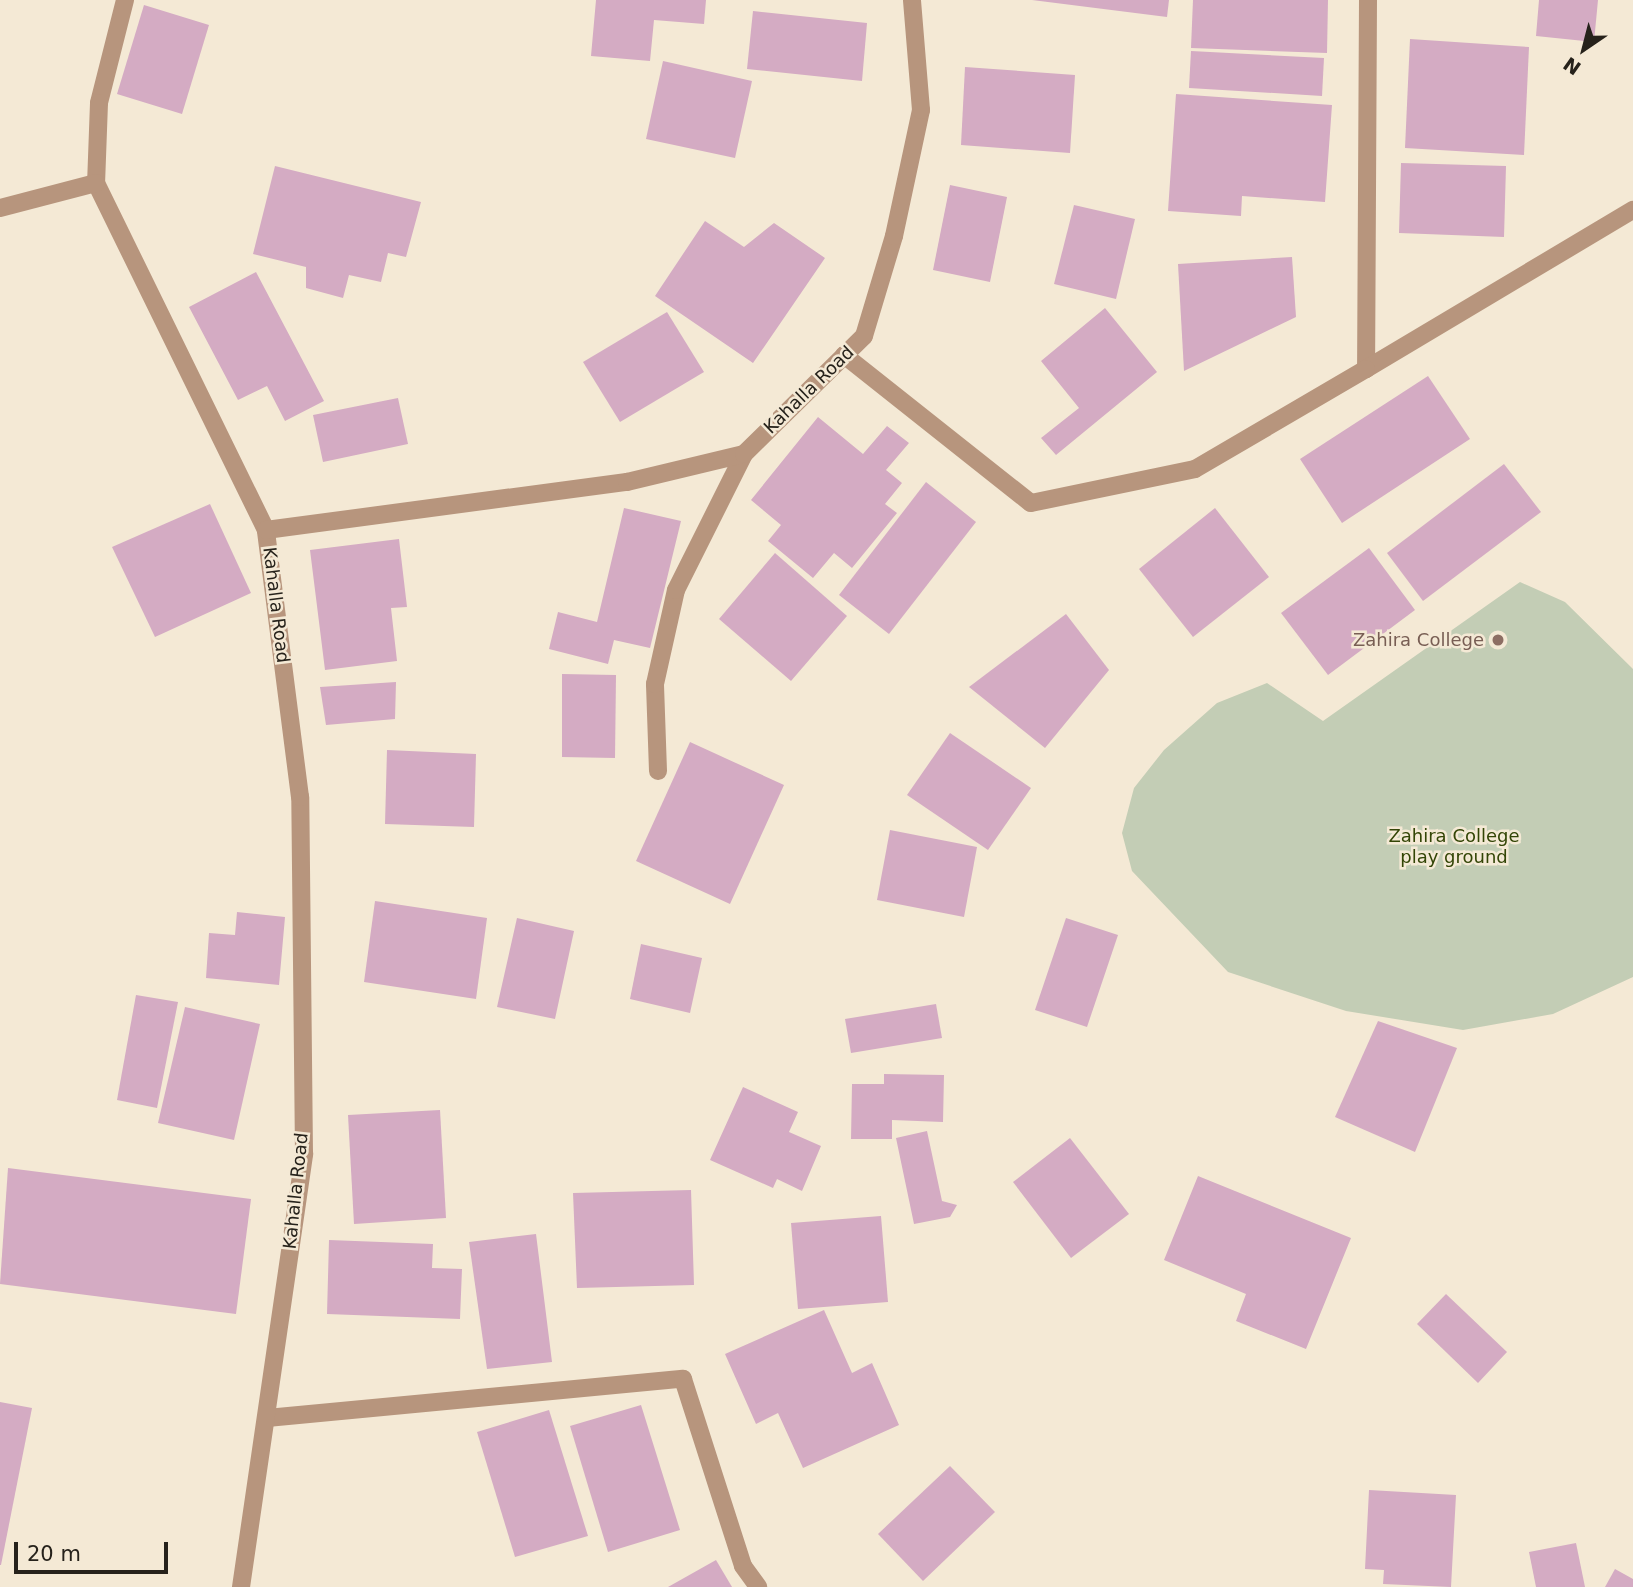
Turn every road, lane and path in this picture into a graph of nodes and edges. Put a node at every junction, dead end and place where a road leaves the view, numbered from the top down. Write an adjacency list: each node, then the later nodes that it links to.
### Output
1 (125, 0): 4 (street)
2 (912, 0): 7 (street, Kahalla Road)
3 (1368, 0): 8 (street)
4 (96, 183): 5 (street); 10 (street)
5 (0, 208)
6 (1633, 210): 8 (street)
7 (844, 355): 8 (street); 9 (street, Kahalla Road)
8 (1366, 369)
9 (744, 454): 10 (street, Kahalla Road); 11 (street)
10 (266, 530): 12 (street, Kahalla Road)
11 (658, 771)
12 (267, 1418): 13 (street, Kahalla Road); 14 (street)
13 (241, 1587)
14 (758, 1587)

